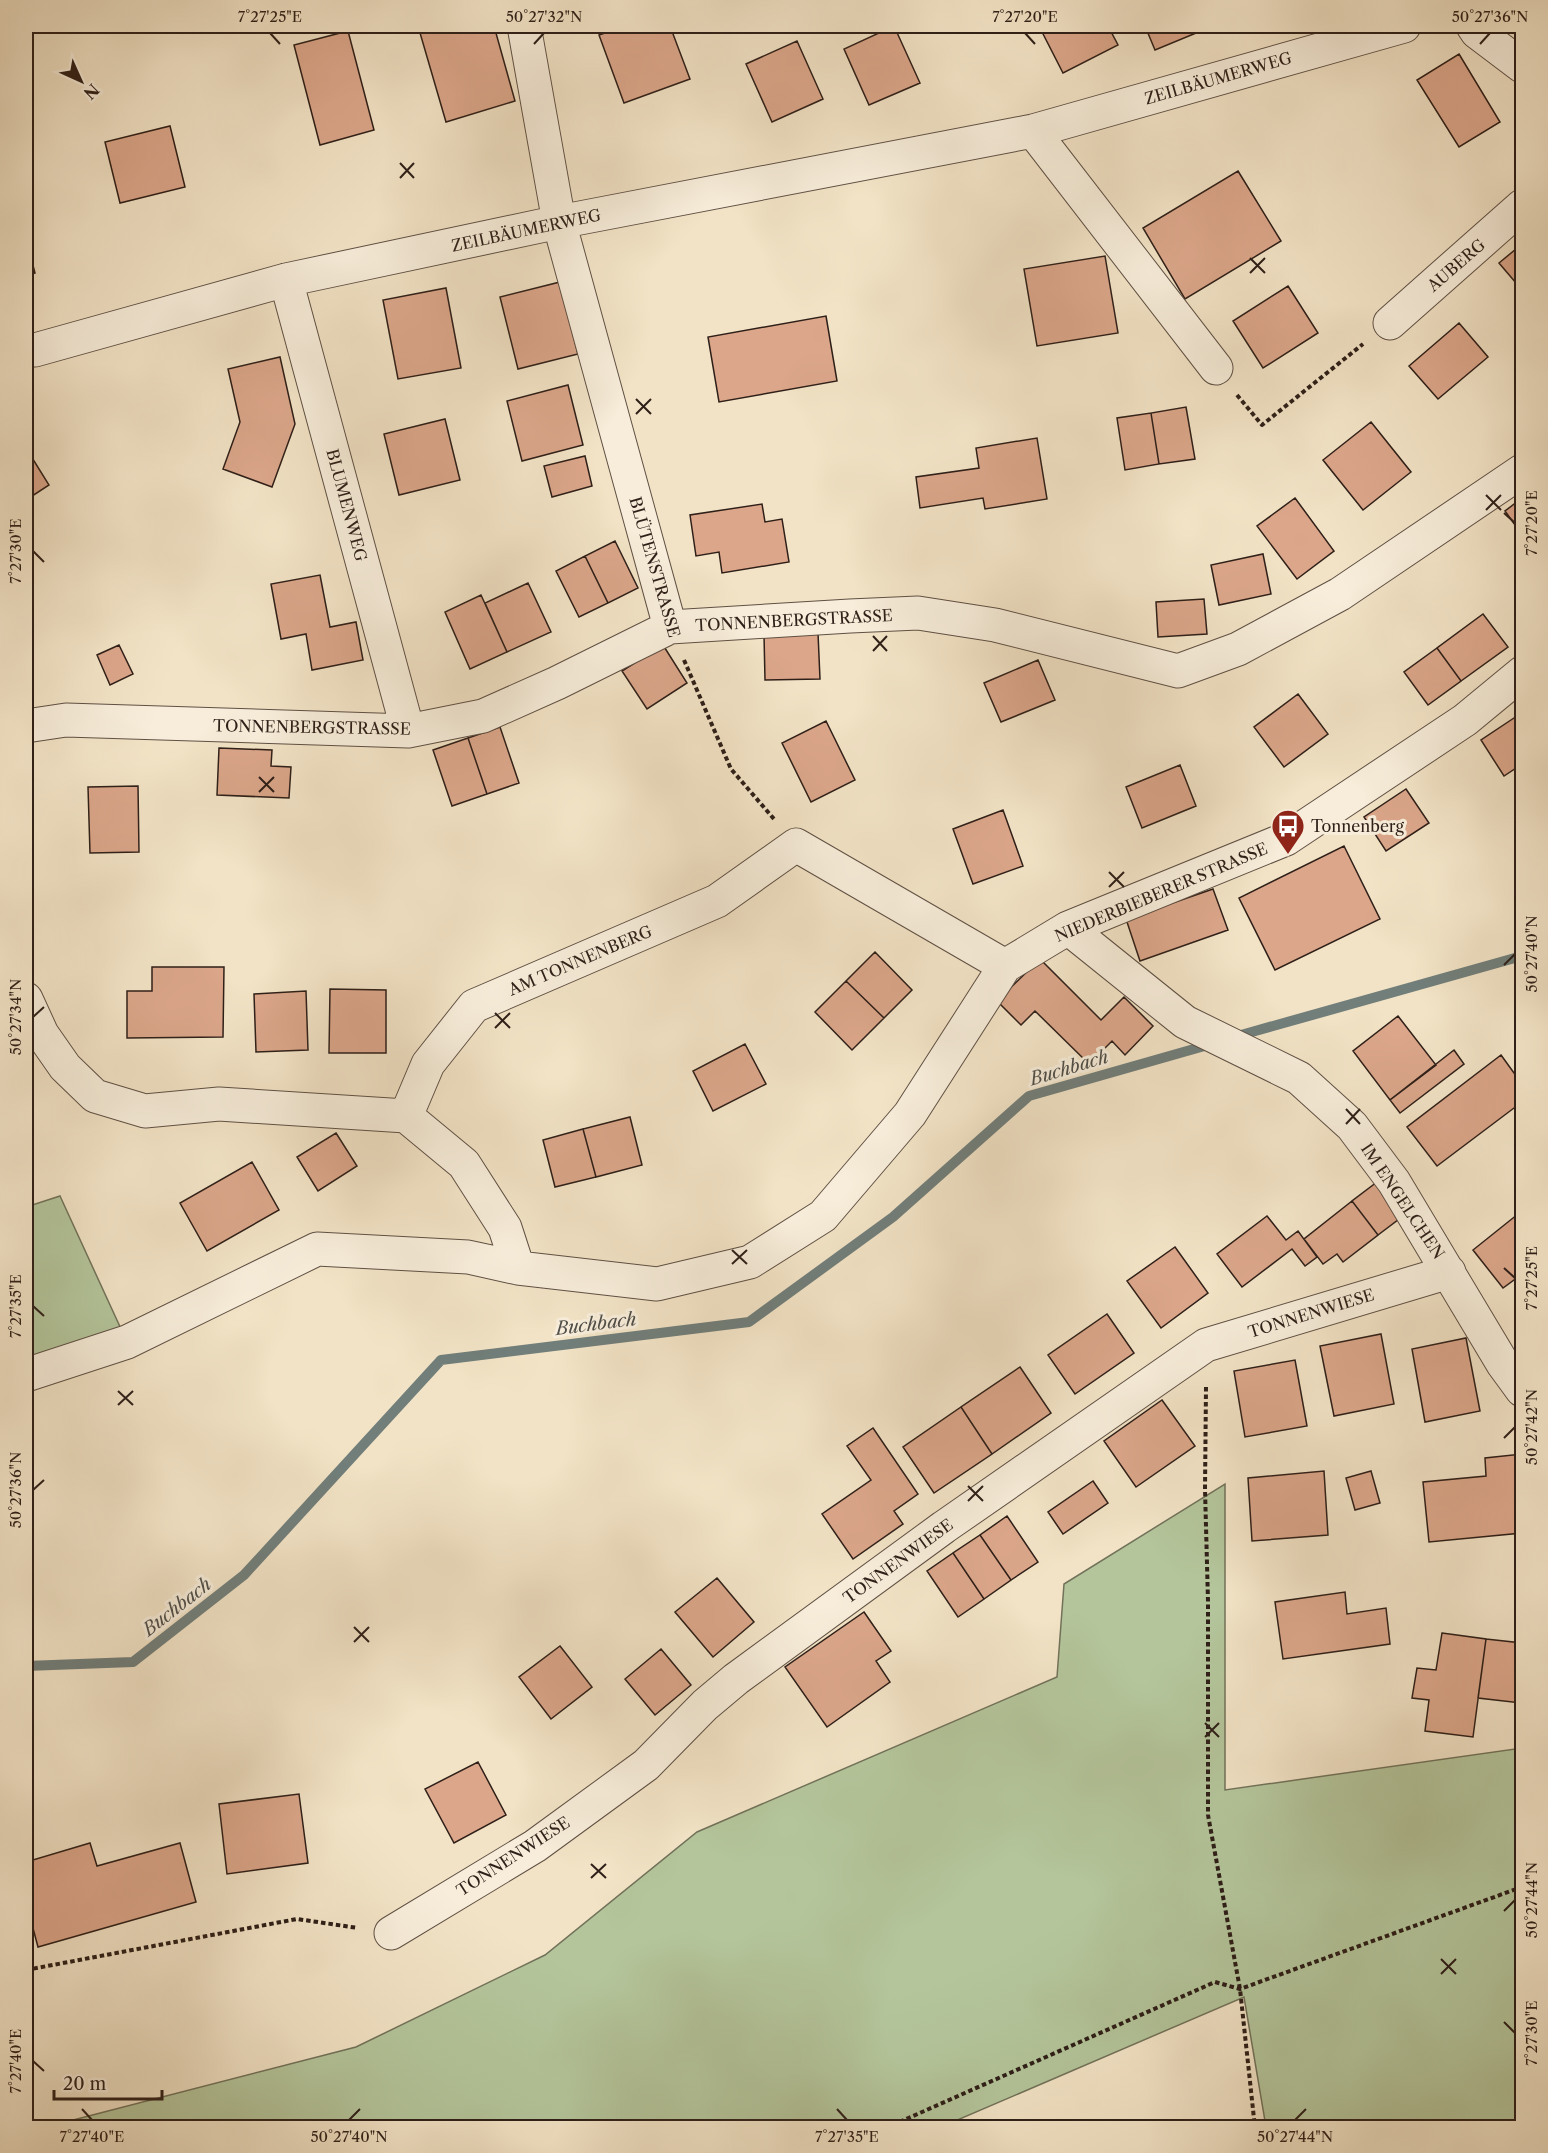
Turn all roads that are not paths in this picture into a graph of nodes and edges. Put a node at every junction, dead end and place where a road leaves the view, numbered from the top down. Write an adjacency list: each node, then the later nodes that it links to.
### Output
1 (524, 26): 7 (street, BLÜTENSTRASSE)
2 (1404, 26): 5 (street, ZEILBÄUMERWEG)
3 (1473, 26): 4 (street)
4 (1522, 66)
5 (1033, 131): 7 (street, ZEILBÄUMERWEG); 11 (street)
6 (1522, 206): 9 (street, AUBERG)
7 (559, 222): 8 (street, ZEILBÄUMERWEG); 13 (street, BLÜTENSTRASSE)
8 (286, 280): 10 (street, ZEILBÄUMERWEG); 16 (street, BLUMENWEG)
9 (1390, 323)
10 (26, 349)
11 (1216, 368)
12 (1522, 471): 13 (street, TONNENBERGSTRASSE)
13 (670, 627): 16 (street, TONNENBERGSTRASSE)
14 (1522, 673): 17 (street, NIEDERBIEBERER STRASSE)
15 (26, 726): 16 (street, TONNENBERGSTRASSE)
16 (408, 731)
17 (1068, 928): 18 (street, NIEDERBIEBERER STRASSE); 22 (street, IM ENGELCHEN)
18 (1005, 966): 20 (street, AM TONNENBERG); 21 (street, NIEDERBIEBERER STRASSE)
19 (26, 999): 20 (street)
20 (406, 1116): 21 (street)
21 (518, 1268): 23 (street, NIEDERBIEBERER STRASSE)
22 (1449, 1272): 24 (street, IM ENGELCHEN); 25 (street, TONNENWIESE)
23 (26, 1375)
24 (1522, 1390)
25 (391, 1933)

